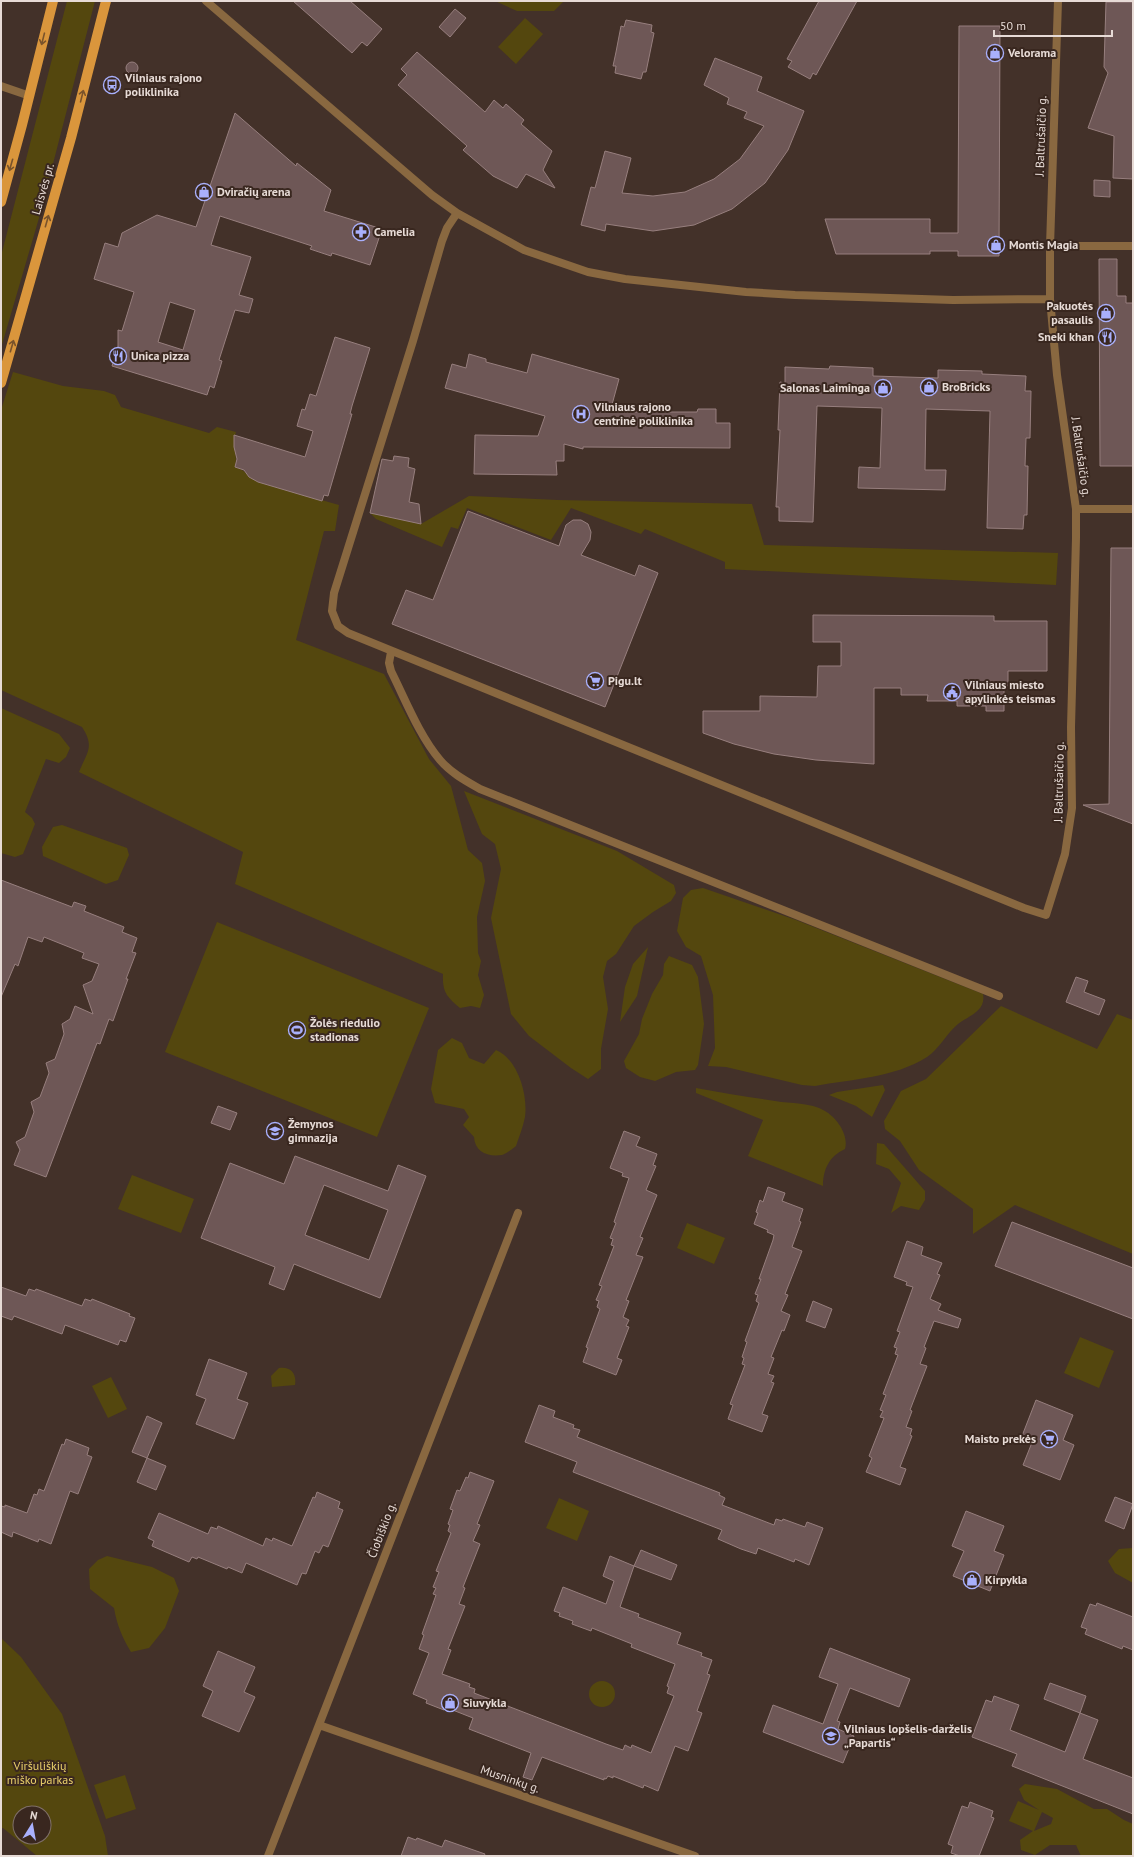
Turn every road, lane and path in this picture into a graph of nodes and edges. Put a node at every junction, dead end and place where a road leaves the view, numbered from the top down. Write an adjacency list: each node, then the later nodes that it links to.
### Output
1 (52, 1): 6 (main road, one-way to 6)
2 (206, 1): 8 (street)
3 (1058, 1): 9 (street, J. Baltrušaičio g.)
4 (107, 2): 12 (main road, Laisvės pr., one-way to 4)
5 (1, 86): 6 (street)
6 (30, 96): 7 (main road, one-way to 7)
7 (1, 202)
8 (457, 213): 11 (street); 15 (street)
9 (1050, 246): 10 (street); 11 (street, J. Baltrušaičio g.)
10 (1133, 246)
11 (1050, 299): 13 (street, J. Baltrušaičio g.)
12 (1, 383)
13 (1076, 509): 14 (street); 15 (street, J. Baltrušaičio g.)
14 (1133, 509)
15 (392, 652): 16 (street)
16 (999, 996)
17 (518, 1213): 18 (street, Čiobiškio g.)
18 (318, 1725): 19 (street, Čiobiškio g.); 20 (street, Musninkų g.)
19 (268, 1856)
20 (695, 1856)

